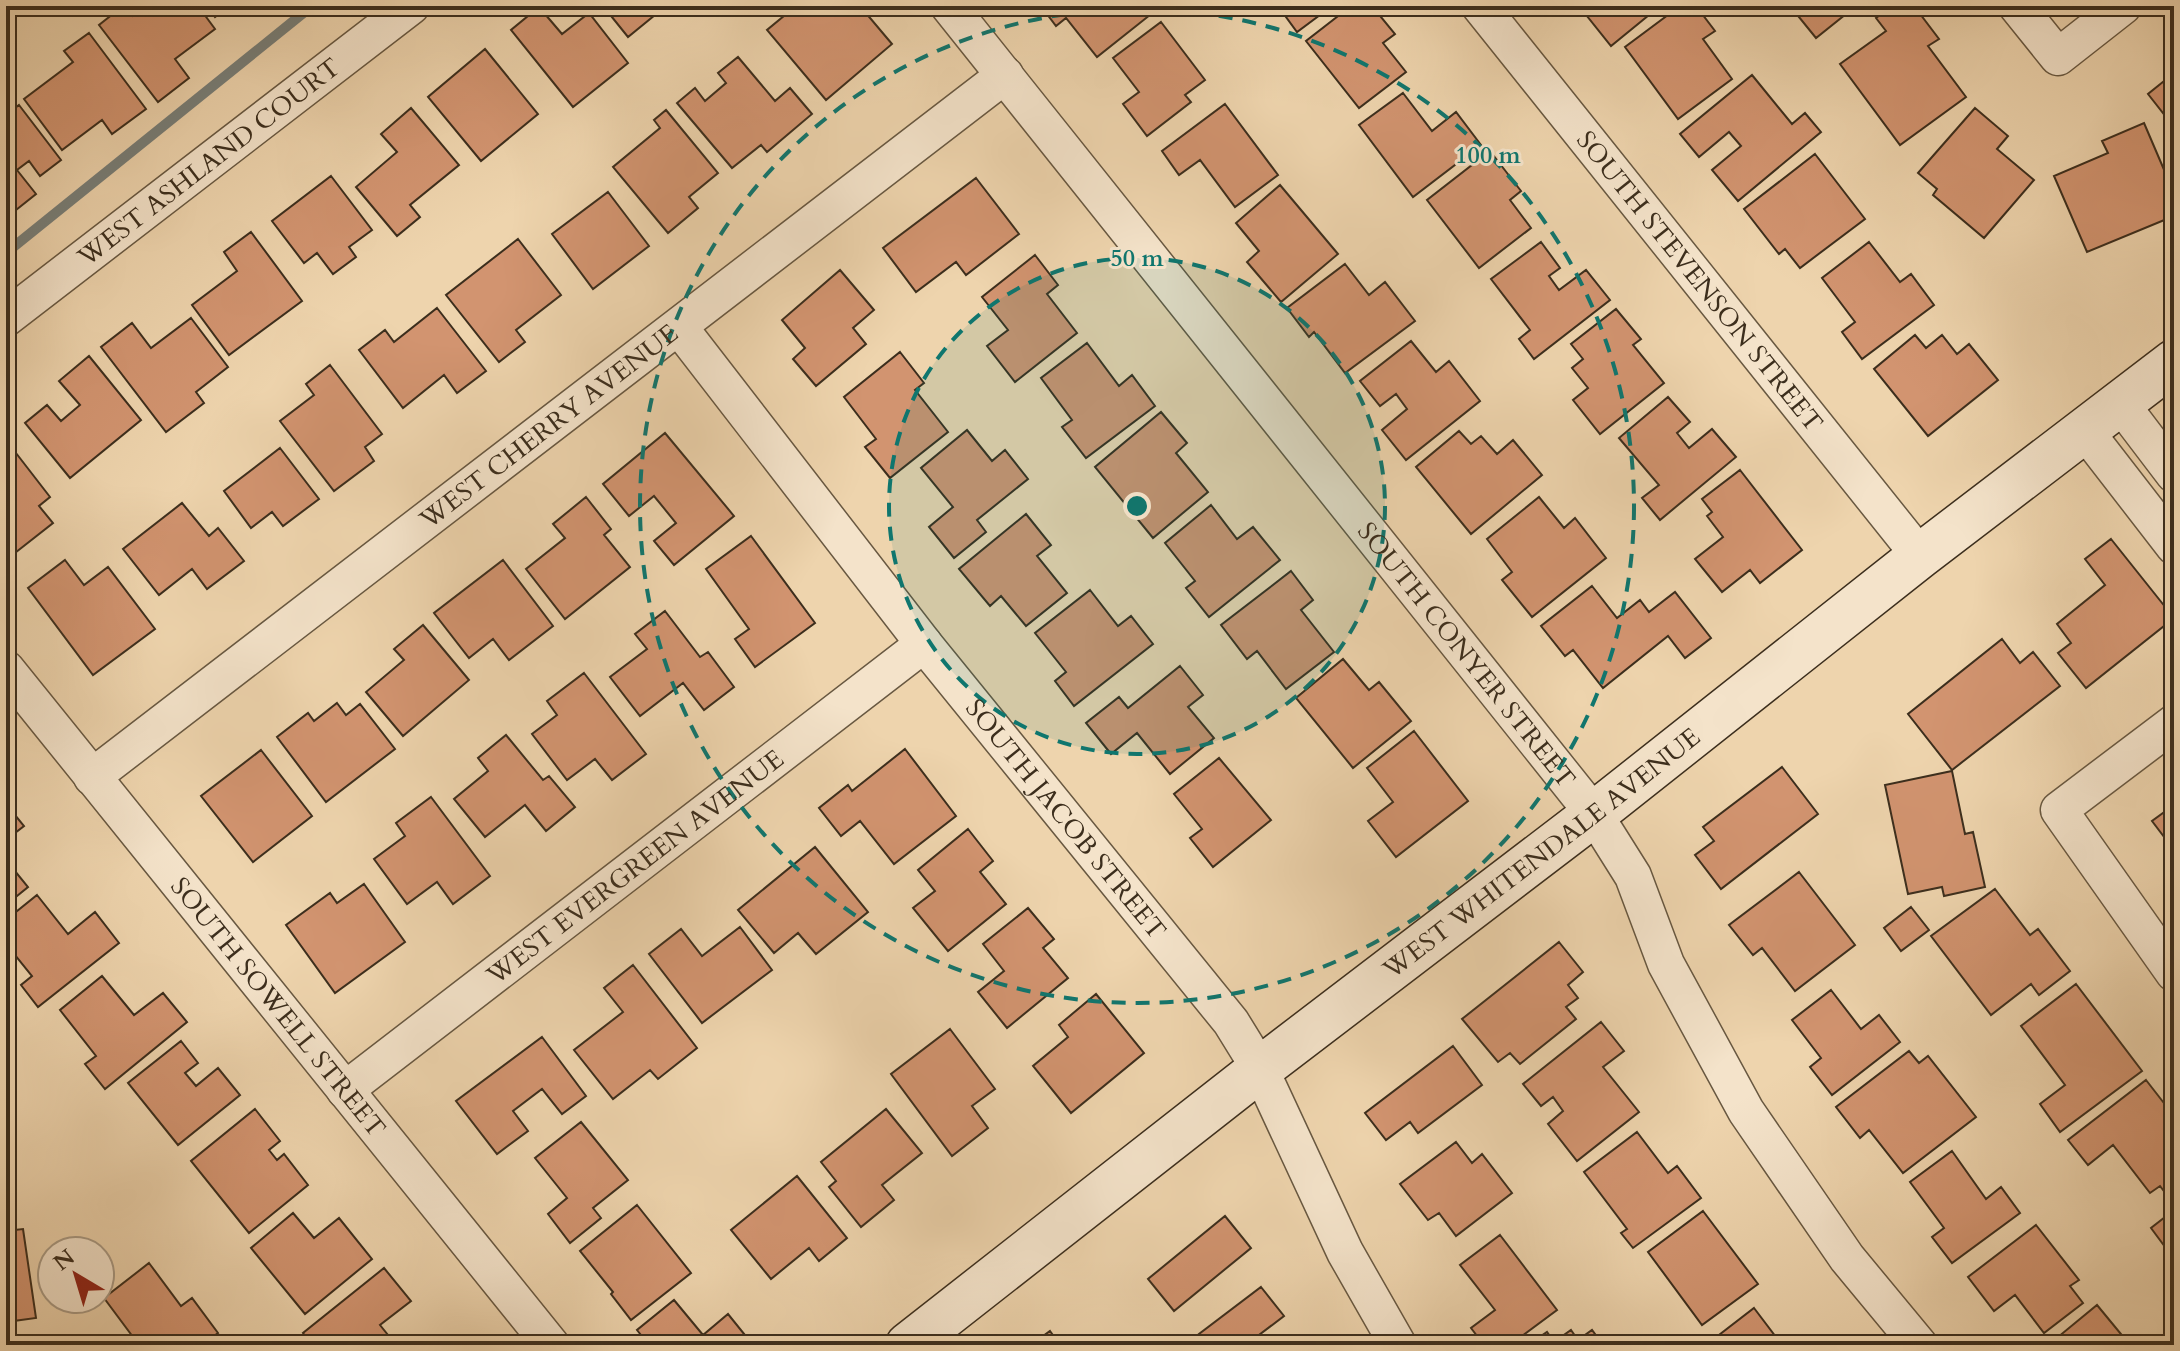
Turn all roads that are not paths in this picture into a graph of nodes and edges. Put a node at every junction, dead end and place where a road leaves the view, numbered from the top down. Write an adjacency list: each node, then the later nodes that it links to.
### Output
1 (411, 6): 7 (street, WEST ASHLAND COURT)
2 (949, 6): 6 (street, SOUTH CONYER STREET)
3 (1480, 6): 14 (street, SOUTH STEVENSON STREET)
4 (2017, 6): 5 (street)
5 (2123, 6)
6 (1005, 75): 8 (street, WEST CHERRY AVENUE); 19 (street, SOUTH CONYER STREET)
7 (6, 318)
8 (679, 327): 15 (street, SOUTH JACOB STREET); 18 (street, WEST CHERRY AVENUE)
9 (2174, 362): 10 (street, WEST WHITENDALE AVENUE)
10 (2120, 403): 11 (street, WEST WHITENDALE AVENUE); 12 (street)
11 (2085, 431): 13 (street); 14 (street, WEST WHITENDALE AVENUE)
12 (2174, 474)
13 (2174, 546)
14 (1920, 556): 19 (street, WEST WHITENDALE AVENUE)
15 (924, 644): 21 (street, SOUTH JACOB STREET); 22 (street, WEST EVERGREEN AVENUE)
16 (6, 669): 18 (street, SOUTH SOWELL STREET)
17 (2174, 723): 20 (street)
18 (92, 777): 22 (street, SOUTH SOWELL STREET)
19 (1594, 814): 21 (street, WEST WHITENDALE AVENUE); 26 (street, SOUTH CONYER STREET)
20 (2174, 973)
21 (1260, 1069): 24 (street, WEST WHITENDALE AVENUE); 25 (street, SOUTH JACOB STREET)
22 (345, 1090): 23 (street, SOUTH SOWELL STREET)
23 (551, 1345)
24 (908, 1345)
25 (1398, 1345)
26 (1919, 1345)

